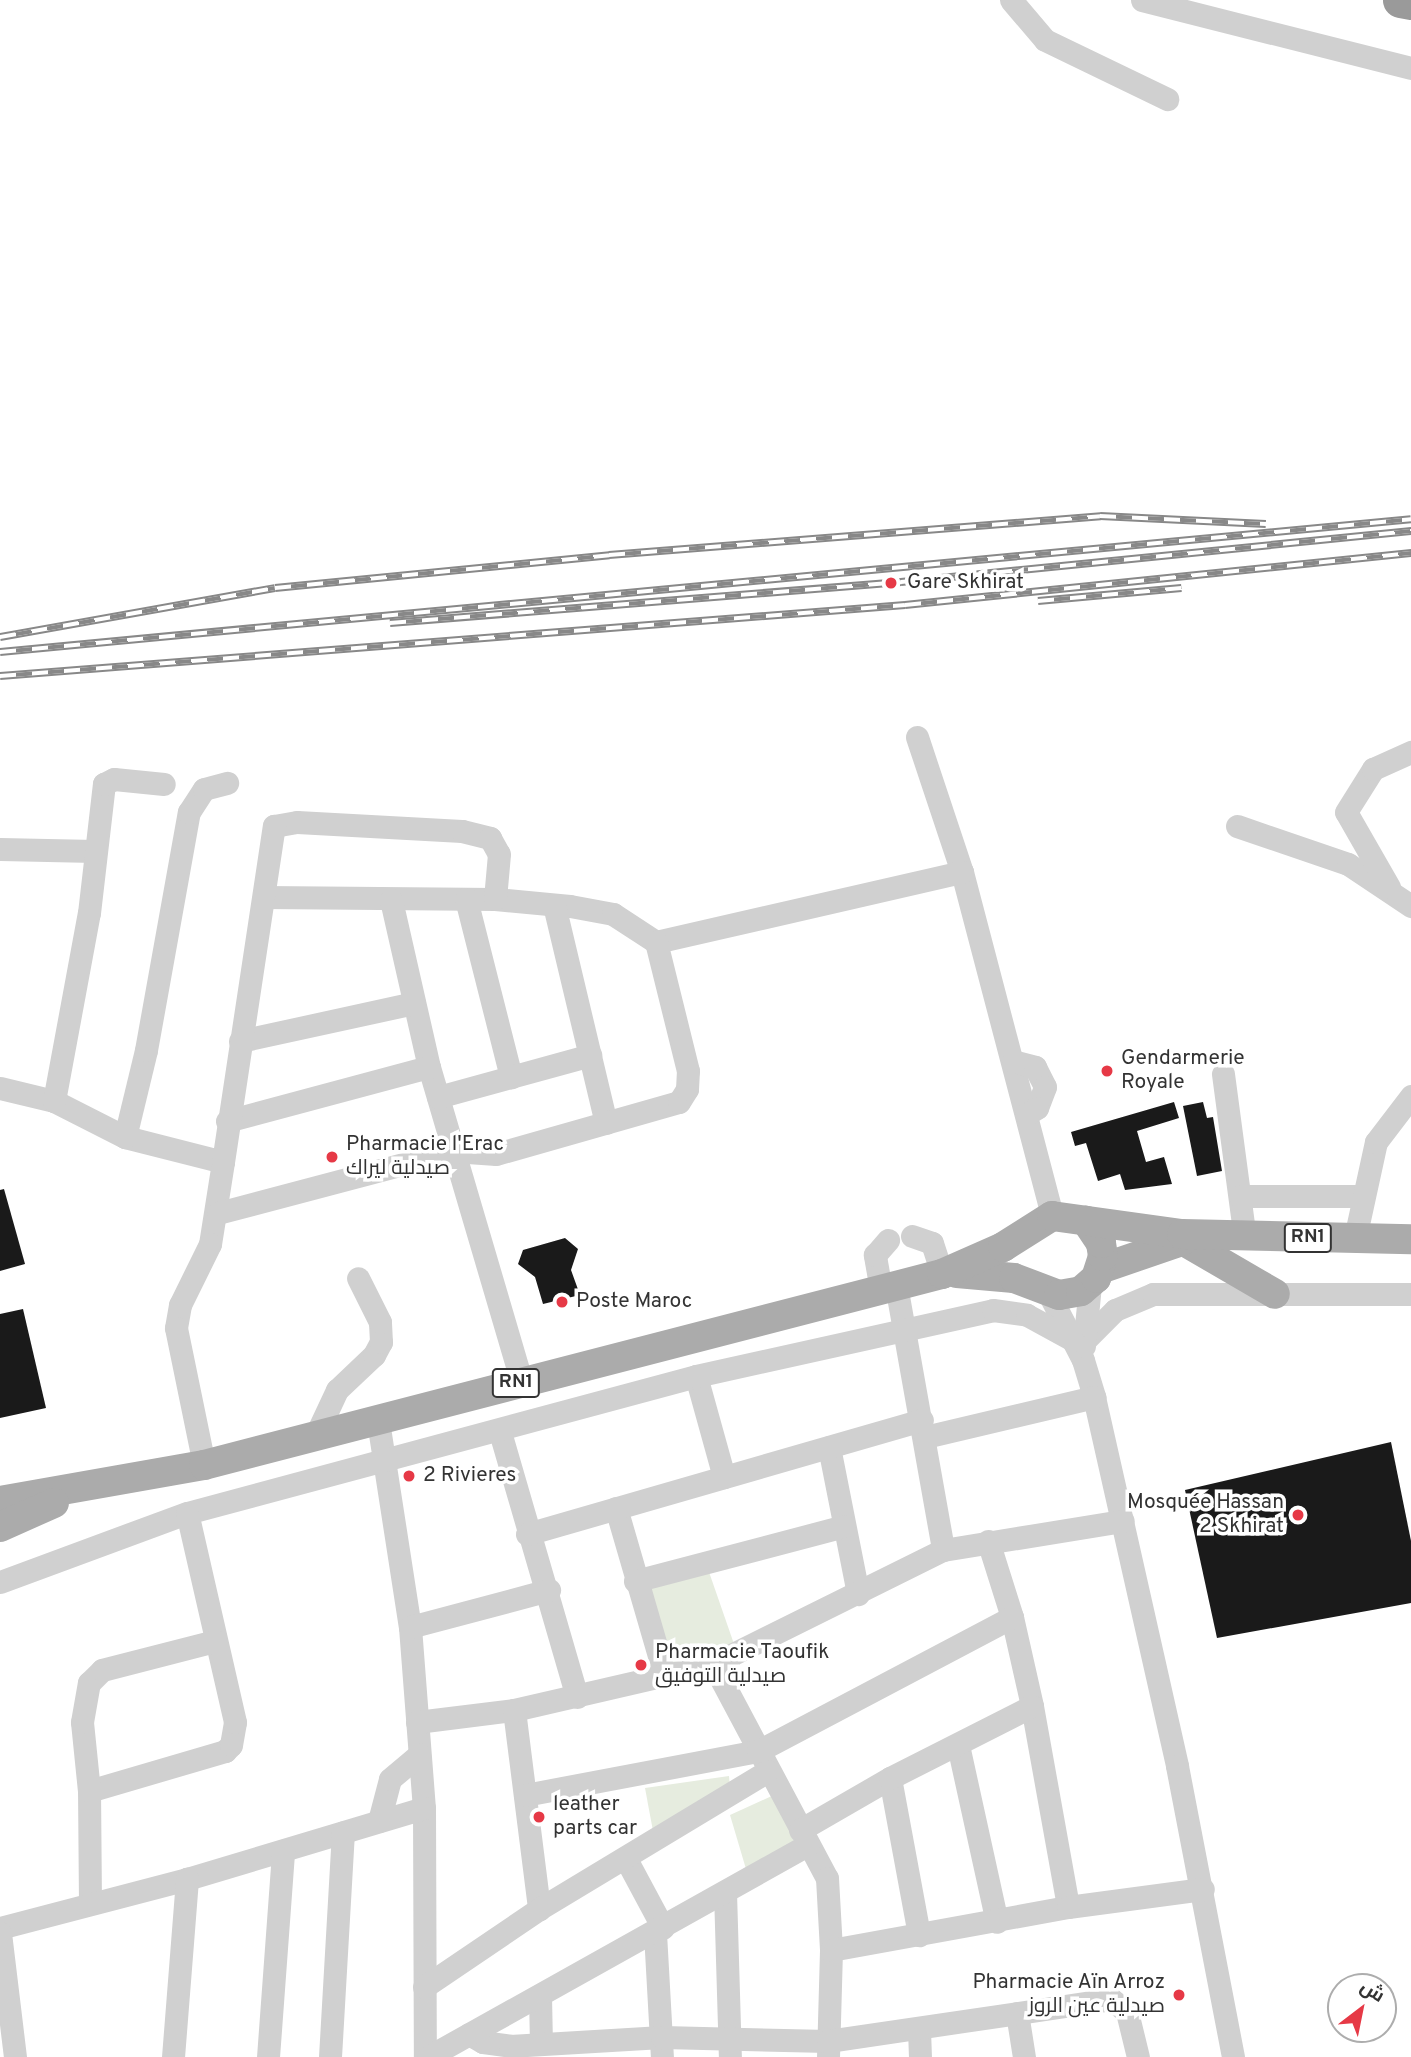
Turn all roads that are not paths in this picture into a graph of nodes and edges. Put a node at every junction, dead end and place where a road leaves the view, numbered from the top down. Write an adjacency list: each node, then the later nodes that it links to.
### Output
1 (1011, 0): 6 (street)
2 (1142, 0): 5 (street)
3 (1400, 0): 4 (highway)
4 (1411, 2)
5 (1411, 68)
6 (1167, 99)
7 (917, 737): 14 (street)
8 (1411, 752): 19 (street)
9 (226, 783): 34 (street)
10 (164, 784): 13 (street)
11 (1237, 826): 19 (street)
12 (0, 849): 13 (street)
13 (95, 851): 31 (street)
14 (962, 872): 21 (street); 41 (street)
15 (264, 897): 17 (street); 18 (street); 23 (street)
16 (466, 899): 17 (street); 18 (street); 27 (street)
17 (495, 899): 20 (street)
18 (391, 900): 22 (street)
19 (1402, 901)
20 (554, 905): 21 (street); 24 (street)
21 (656, 942): 33 (street)
22 (414, 1003): 23 (street); 25 (street)
23 (240, 1041): 32 (street)
24 (590, 1055): 27 (street); 33 (street)
25 (429, 1067): 30 (street); 32 (street)
26 (1223, 1074): 37 (street)
27 (511, 1077): 30 (street)
28 (0, 1088): 31 (street)
29 (1411, 1096): 38 (street)
30 (438, 1097): 35 (street)
31 (54, 1101): 34 (street)
32 (227, 1121): 36 (street)
33 (606, 1123): 35 (street)
34 (125, 1137): 36 (street)
35 (453, 1151): 39 (street); 58 (street)
36 (223, 1162): 39 (street)
37 (1240, 1196): 38 (street); 44 (street)
38 (1361, 1196): 45 (street)
39 (218, 1213): 66 (street)
40 (1086, 1221): 41 (main road, RN1); 43 (main road, RN1); 49 (main road)
41 (1041, 1223): 48 (main road, RN1); 52 (main road)
42 (912, 1236): 48 (street)
43 (1195, 1238): 44 (main road, RN1); 49 (main road, RN1); 53 (main road)
44 (1245, 1238): 45 (main road, RN1)
45 (1355, 1238): 46 (main road, RN1)
46 (1411, 1239)
47 (888, 1240): 51 (street)
48 (942, 1274): 51 (main road, RN1); 52 (main road, RN1)
49 (1095, 1277): 52 (main road, RN1); 56 (street)
50 (358, 1278): 63 (street)
51 (889, 1288): 55 (street); 58 (main road, RN1)
52 (1042, 1289): 56 (street)
53 (1275, 1294): 54 (street); 56 (street)
54 (1411, 1294)
55 (906, 1329): 56 (street); 57 (street); 61 (street)
56 (1080, 1347): 59 (street)
57 (696, 1376): 62 (street); 67 (street)
58 (522, 1382): 60 (main road, RN1)
59 (1094, 1397): 61 (street); 72 (street)
60 (378, 1421): 63 (main road, RN1); 65 (street)
61 (924, 1429): 64 (street); 77 (street)
62 (500, 1432): 65 (street); 75 (street)
63 (316, 1437): 66 (main road, RN1)
64 (830, 1447): 67 (street); 73 (street)
65 (385, 1459): 71 (street); 83 (street)
66 (204, 1465): 68 (main road, RN1)
67 (724, 1477): 70 (street)
68 (90, 1489): 69 (main road, RN1); 74 (main road, RN1)
69 (0, 1501)
70 (616, 1508): 75 (street); 78 (street)
71 (187, 1513): 79 (street); 84 (street)
72 (1123, 1521): 76 (street); 104 (street)
73 (844, 1526): 78 (street); 81 (street)
74 (0, 1527)
75 (527, 1534): 80 (street)
76 (988, 1541): 77 (street); 82 (street)
77 (943, 1550): 81 (street)
78 (635, 1581): 86 (street)
79 (0, 1582)
80 (549, 1590): 83 (street); 87 (street)
81 (858, 1594): 85 (street)
82 (1012, 1617): 88 (street); 93 (street)
83 (410, 1626): 90 (street)
84 (215, 1641): 95 (street); 95 (street)
85 (713, 1664): 86 (street); 93 (street)
86 (665, 1677): 87 (street)
87 (578, 1697): 89 (street)
88 (1032, 1706): 91 (street); 107 (street)
89 (514, 1710): 90 (street); 96 (street)
90 (417, 1722): 92 (street)
91 (958, 1745): 94 (street); 109 (street)
92 (419, 1755): 97 (street); 98 (street)
93 (763, 1761): 96 (street); 100 (street); 102 (street)
94 (890, 1778): 100 (street); 112 (street)
95 (89, 1791): 106 (street)
96 (525, 1795): 108 (street)
97 (424, 1808): 98 (street); 114 (street)
98 (379, 1821): 99 (street)
99 (343, 1832): 101 (street); 127 (street)
100 (804, 1838): 105 (street); 113 (street)
101 (283, 1851): 103 (street); 126 (street)
102 (626, 1859): 108 (street); 111 (street)
103 (187, 1879): 106 (street); 125 (street)
104 (1203, 1889): 107 (street); 132 (street)
105 (725, 1892): 111 (street); 121 (street)
106 (90, 1903): 110 (street)
107 (1068, 1907): 109 (street)
108 (539, 1909): 114 (street)
109 (997, 1922): 112 (street)
110 (0, 1931): 124 (street)
111 (659, 1931): 115 (street); 120 (street)
112 (919, 1935): 113 (street)
113 (831, 1950): 123 (street)
114 (424, 1987): 128 (street)
115 (540, 1996): 118 (street); 119 (street)
116 (1017, 2013): 117 (street); 130 (street); 131 (street)
117 (919, 2029): 123 (street); 129 (street)
118 (469, 2034): 119 (street); 128 (street)
119 (541, 2044): 122 (street)
120 (662, 2047): 121 (street); 122 (street)
121 (729, 2047): 123 (street)
122 (590, 2049)
123 (828, 2049)
124 (15, 2057)
125 (173, 2057)
126 (268, 2057)
127 (330, 2057)
128 (426, 2057)
129 (920, 2057)
130 (1024, 2057)
131 (1138, 2057)
132 (1233, 2057)

